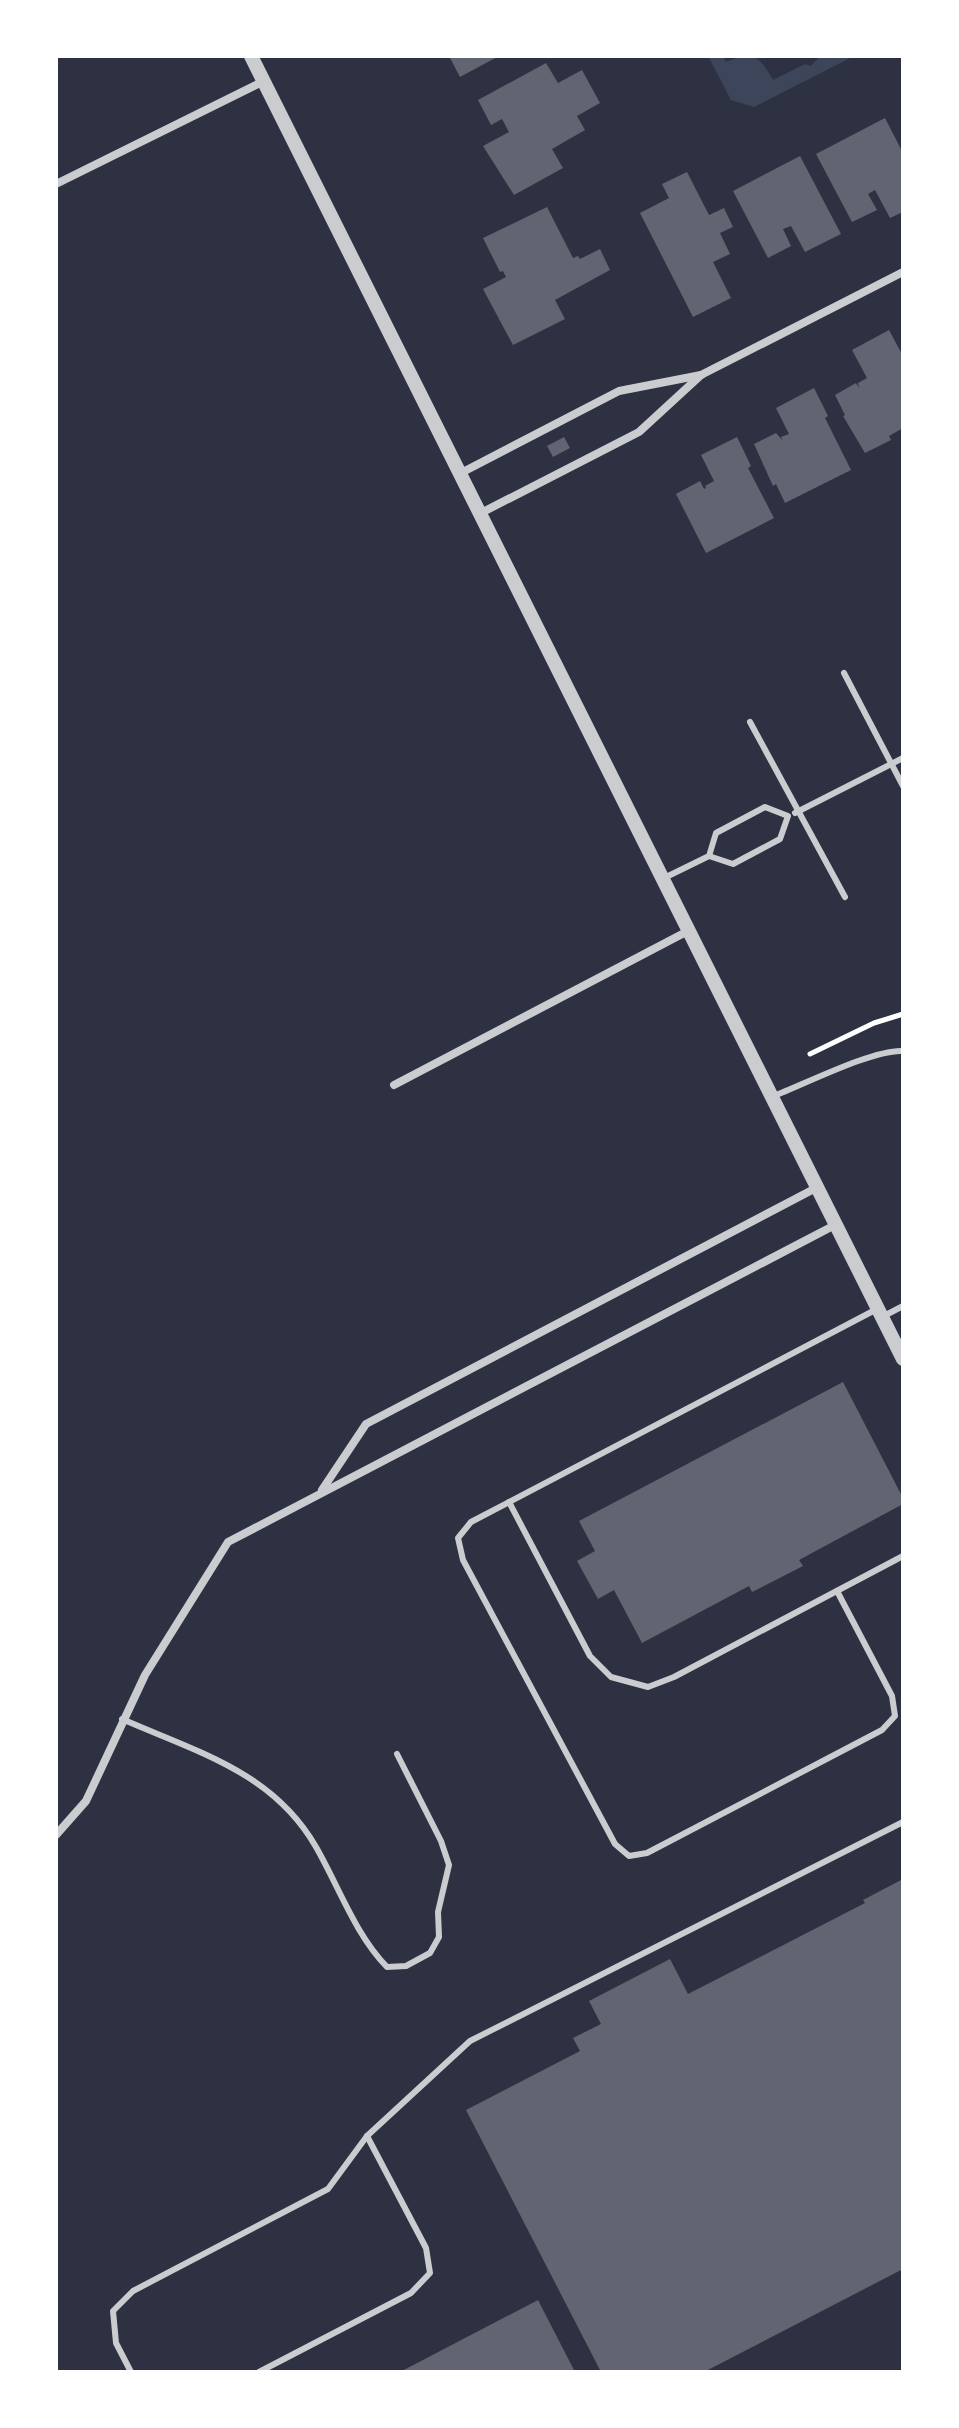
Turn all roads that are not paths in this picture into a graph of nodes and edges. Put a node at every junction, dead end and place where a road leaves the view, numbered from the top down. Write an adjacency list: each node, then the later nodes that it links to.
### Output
1 (251, 56): 2 (street)
2 (264, 81): 3 (street); 6 (street)
3 (56, 184)
4 (903, 272): 5 (street)
5 (701, 375): 6 (street); 7 (street)
6 (459, 474): 7 (street)
7 (479, 514): 16 (street)
8 (844, 673): 11 (lane)
9 (750, 722): 13 (lane)
10 (903, 758): 11 (lane)
11 (891, 764): 12 (lane); 13 (lane)
12 (903, 786)
13 (798, 811): 14 (lane); 17 (lane)
14 (788, 816): 15 (lane); 15 (lane)
15 (709, 856): 16 (lane)
16 (662, 879): 18 (street)
17 (845, 897)
18 (688, 931): 20 (street); 21 (street)
19 (903, 1051): 21 (lane)
20 (394, 1085)
21 (771, 1097): 22 (street)
22 (816, 1188): 23 (street); 27 (street)
23 (835, 1225): 25 (street); 27 (street)
24 (903, 1306): 25 (lane)
25 (880, 1313): 26 (street); 28 (lane)
26 (903, 1359)
27 (321, 1492): 31 (street)
28 (509, 1502): 30 (lane); 30 (lane)
29 (903, 1556): 30 (lane)
30 (837, 1591)
31 (122, 1719): 32 (lane); 34 (street)
32 (397, 1754)
33 (903, 1822): 35 (lane)
34 (56, 1835)
35 (367, 2136): 36 (lane); 37 (lane)
36 (131, 2372)
37 (259, 2372)

